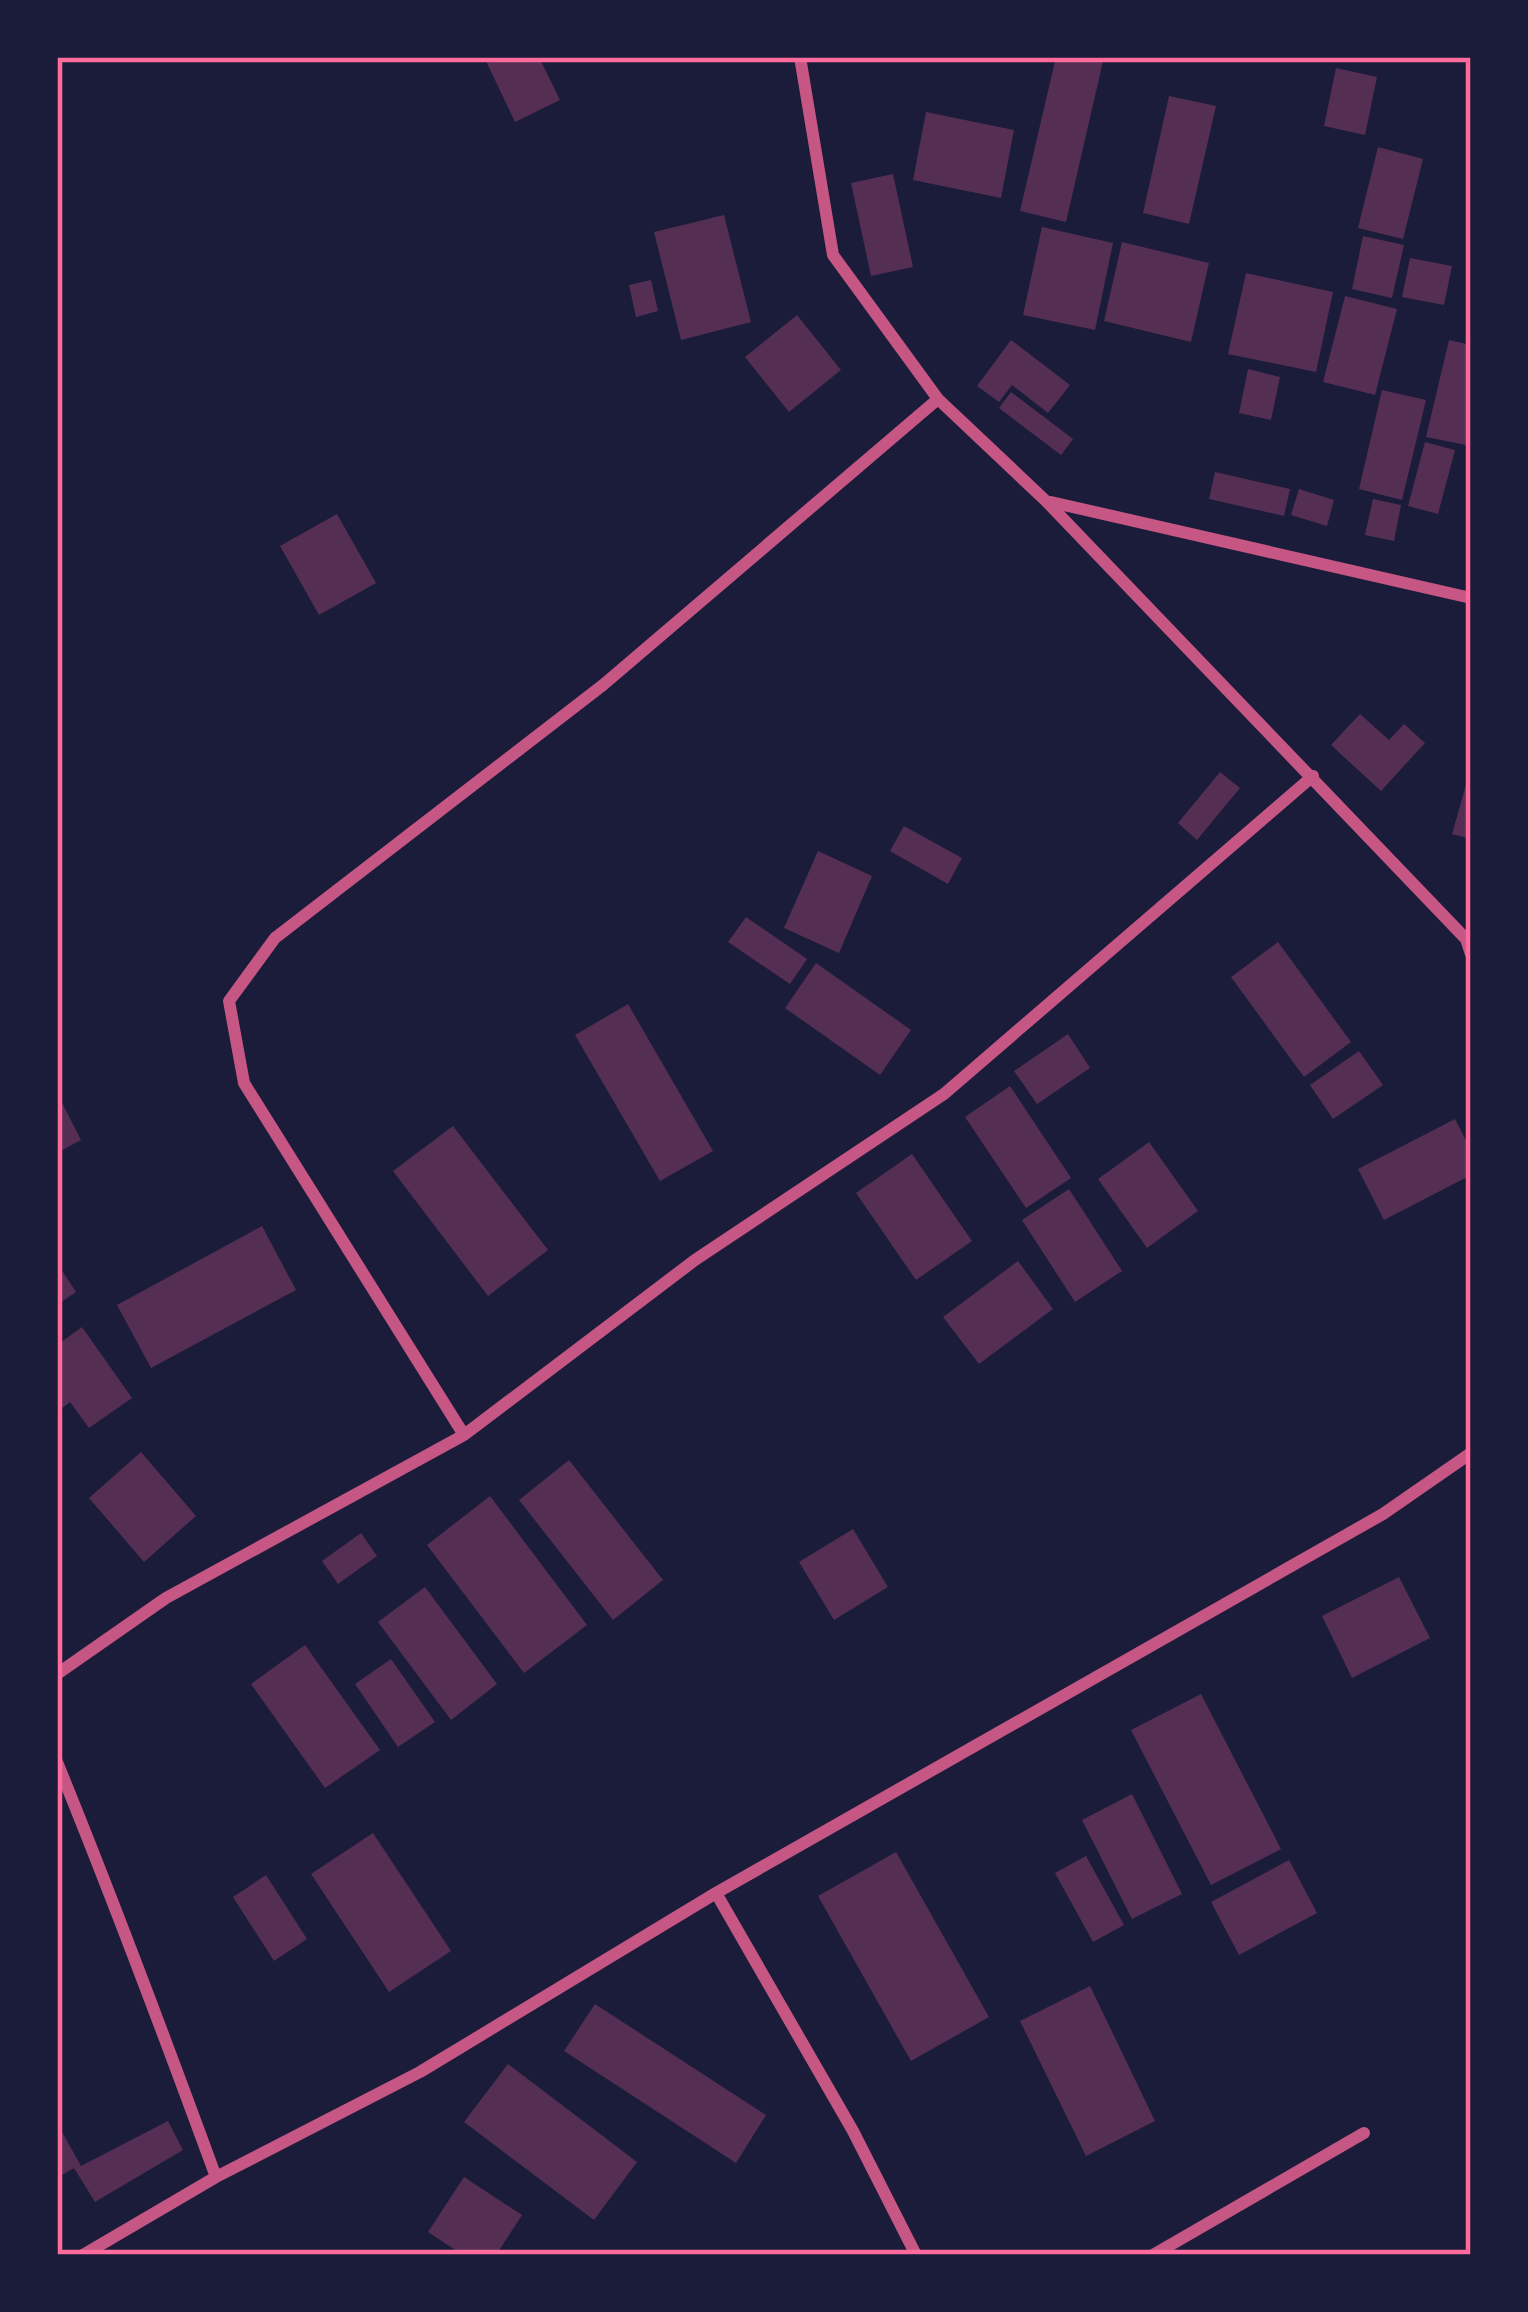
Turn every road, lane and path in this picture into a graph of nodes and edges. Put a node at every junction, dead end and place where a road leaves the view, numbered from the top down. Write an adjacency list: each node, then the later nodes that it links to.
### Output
1 (800, 57): 2 (street)
2 (938, 400): 3 (street); 7 (street)
3 (1047, 502): 4 (street); 5 (street)
4 (1471, 598)
5 (1313, 776): 6 (street); 7 (street)
6 (1471, 954)
7 (464, 1435): 9 (street)
8 (1471, 1454): 11 (street)
9 (57, 1674)
10 (57, 1762): 13 (street)
11 (716, 1893): 13 (street); 15 (street)
12 (1364, 2133): 16 (street)
13 (216, 2177): 14 (street)
14 (83, 2255)
15 (916, 2255)
16 (1153, 2255)

